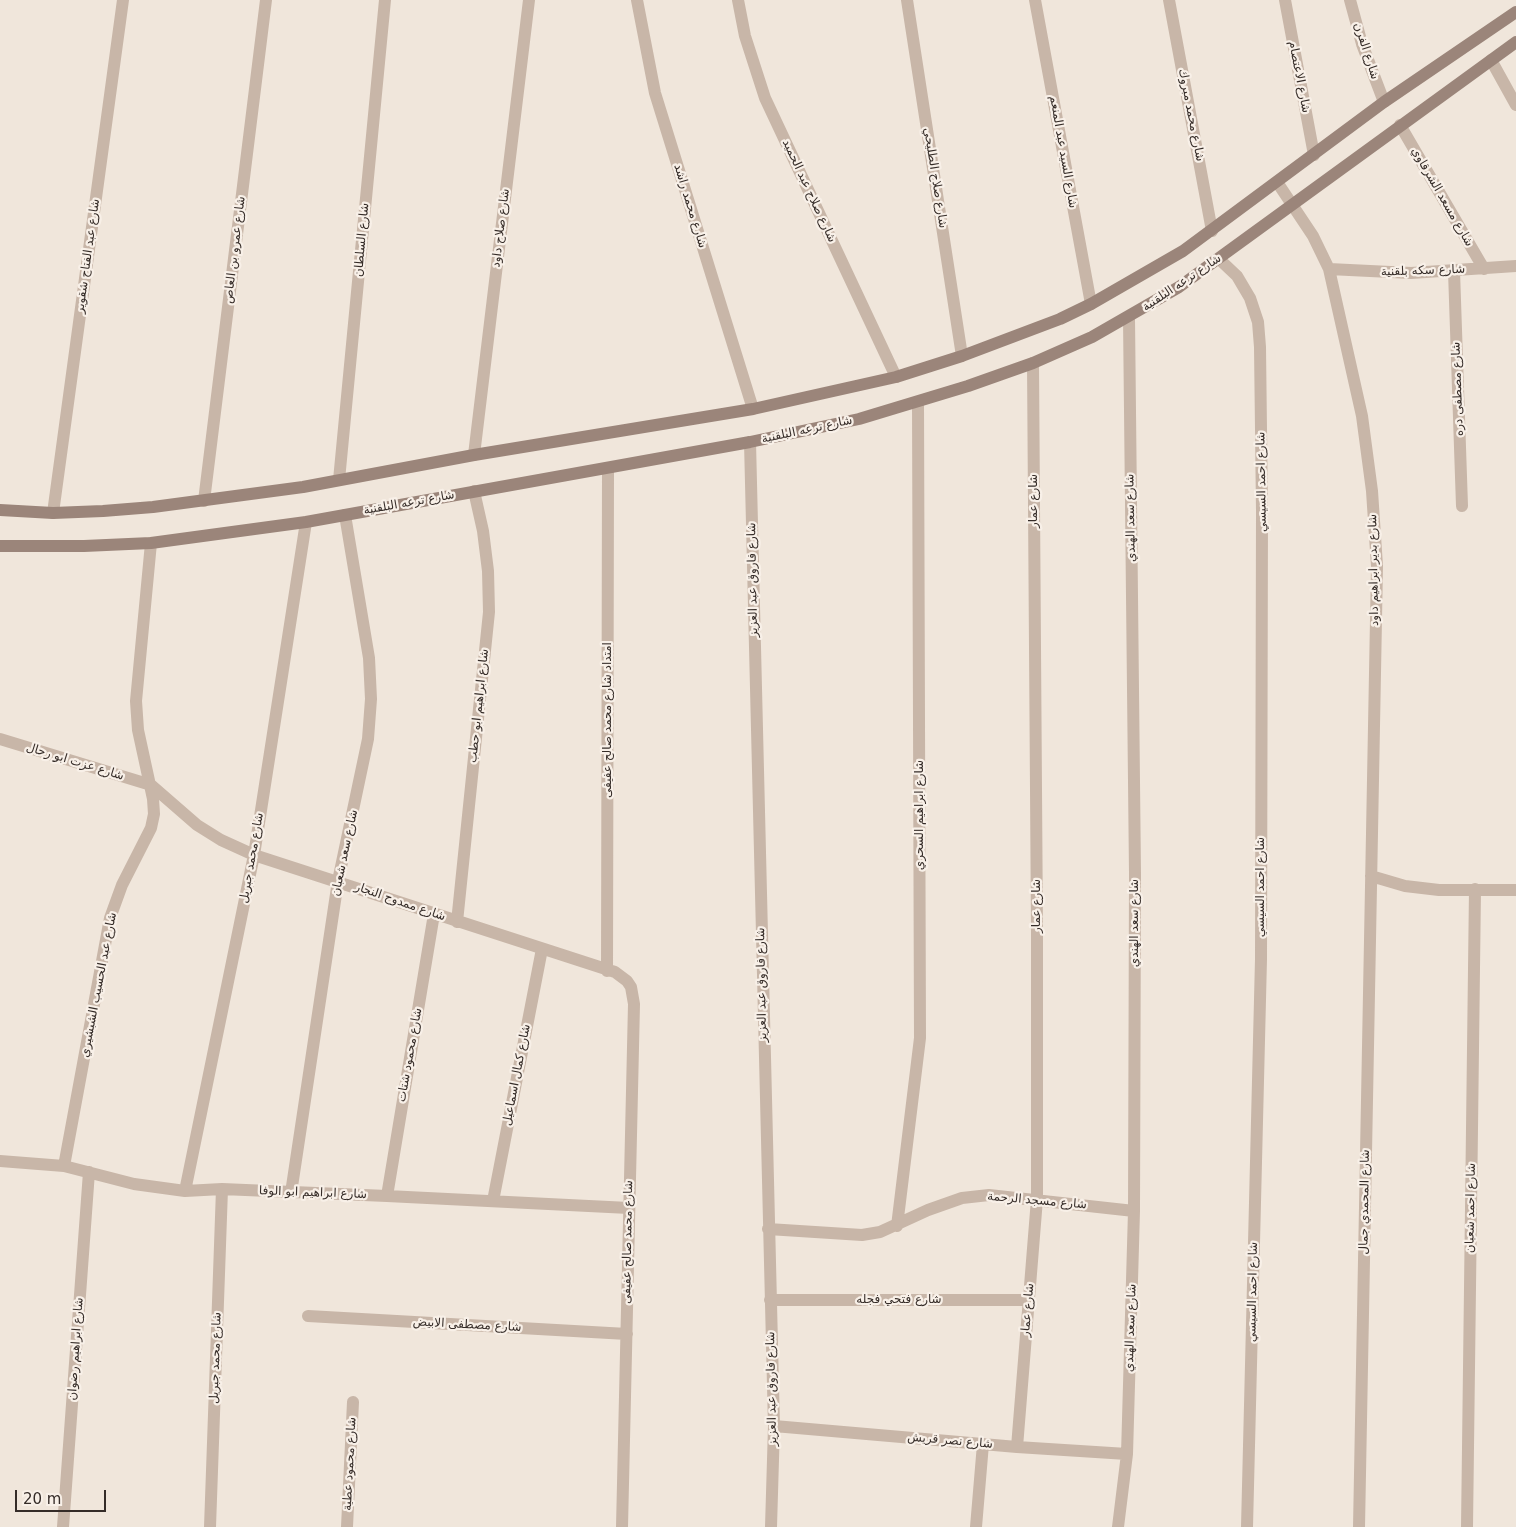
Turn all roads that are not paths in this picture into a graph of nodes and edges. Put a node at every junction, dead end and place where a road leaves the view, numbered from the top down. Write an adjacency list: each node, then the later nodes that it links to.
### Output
1 (123, 0): 42 (street, شارع عبد الفتاح شقوير)
2 (266, 0): 39 (street, شارع عمرو بن العاص)
3 (385, 0): 37 (street, شارع السلطان)
4 (529, 0): 35 (street, شارع صلاح داود)
5 (637, 0): 33 (street, شارع محمد راشد)
6 (738, 0): 31 (street, شارع صلاح عبد الحميد)
7 (907, 0): 29 (street, شارع صلاح الطليحي)
8 (1035, 0): 27 (street, شارع السيد عبد المنعم)
9 (1169, 0): 21 (street, شارع محمد مبروك)
10 (1284, 0): 18 (street, شارع الاعتصام)
11 (1350, 0): 15 (street, شارع الفرن)
12 (1516, 12): 15 (street)
13 (1516, 42): 14 (street, شارع ترعه البلقنية)
14 (1491, 60): 16 (street); 17 (street, شارع ترعه البلقنية)
15 (1384, 102): 18 (street)
16 (1516, 105)
17 (1400, 125): 20 (street, شارع ترعه البلقنية); 25 (street, شارع مسعد الشرقاوي)
18 (1314, 155): 19 (street)
19 (1277, 182): 20 (street); 21 (street)
20 (1293, 204): 22 (street, شارع ترعه البلقنية); 24 (street)
21 (1212, 231): 27 (street)
22 (1219, 259): 28 (street, شارع ترعه البلقنية); 87 (street, شارع احمد السيسي)
23 (1516, 266): 25 (street, شارع سكه بلقنية)
24 (1329, 269): 26 (street, شارع سكه بلقنية); 50 (street, شارع بدير ابراهيم داود)
25 (1484, 269): 26 (street, شارع سكه بلقنية)
26 (1454, 271): 40 (street, شارع مصطفى دره)
27 (1091, 304): 29 (street)
28 (1129, 318): 30 (street, شارع ترعه البلقنية); 68 (street, شارع سعد الهندي)
29 (962, 356): 31 (street)
30 (1033, 363): 32 (street, شارع ترعه البلقنية); 65 (street, شارع عمار)
31 (896, 377): 33 (street)
32 (918, 403): 34 (street, شارع ترعه البلقنية); 69 (street, شارع ابراهيم السحري)
33 (753, 409): 35 (street)
34 (750, 442): 36 (street, شارع ترعه البلقنية); 70 (street, شارع فاروق عبد العزيز)
35 (474, 455): 37 (street)
36 (608, 469): 38 (street, شارع ترعه البلقنية); 57 (street, امتداد شارع محمد صالح عفيفى)
37 (339, 480): 39 (street)
38 (474, 491): 43 (street, شارع ترعه البلقنية); 55 (street, شارع ابراهيم ابو حطب)
39 (204, 501): 42 (street)
40 (1462, 506)
41 (0, 510): 42 (street)
42 (52, 513)
43 (345, 515): 44 (street, شارع ترعه البلقنية); 51 (street, شارع سعد شعبان)
44 (306, 522): 45 (street, شارع ترعه البلقنية); 49 (street, شارع محمد جبريل)
45 (151, 543): 46 (street, شارع ترعه البلقنية); 48 (street, شارع عبد الحسيب الشبشيري)
46 (0, 546)
47 (0, 739): 48 (street, شارع عزت ابو رحال)
48 (151, 785): 49 (street, شارع ممدوح النجار); 59 (street, شارع عبد الحسيب الشبشيري)
49 (254, 855): 51 (street, شارع ممدوح النجار); 62 (street, شارع محمد جبريل)
50 (1371, 876): 52 (street); 88 (street, شارع المحمدي جمال)
51 (338, 881): 54 (street, شارع ممدوح النجار); 63 (street, شارع سعد شعبان)
52 (1475, 889): 53 (street); 89 (street, شارع احمد شعبان)
53 (1516, 890)
54 (434, 914): 55 (street, شارع ممدوح النجار); 64 (street, شارع محمود شتات)
55 (457, 922): 56 (street, شارع ممدوح النجار)
56 (542, 949): 57 (street, شارع ممدوح النجار); 66 (street, شارع كمال اسماعيل)
57 (608, 971): 67 (street, شارع محمد صالح عفيفى)
58 (0, 1161): 59 (street, شارع ابراهيم ابو الوفا)
59 (64, 1166): 60 (street, شارع ابراهيم ابو الوفا)
60 (89, 1172): 62 (street, شارع ابراهيم ابو الوفا); 80 (street, شارع ابراهيم رضوان)
61 (222, 1189): 62 (street, شارع ابراهيم ابو الوفا); 63 (street, شارع ابراهيم ابو الوفا); 81 (street, شارع محمد جبريل)
62 (185, 1191)
63 (291, 1192): 64 (street, شارع ابراهيم ابو الوفا)
64 (387, 1196): 66 (street, شارع ابراهيم ابو الوفا)
65 (1036, 1199): 68 (street, شارع مسجد الرحمة); 69 (street, شارع مسجد الرحمة); 72 (street, شارع عمار)
66 (493, 1201): 67 (street, شارع ابراهيم ابو الوفا)
67 (629, 1208): 74 (street, شارع محمد صالح عفيفى)
68 (1134, 1211): 79 (street, شارع سعد الهندي)
69 (897, 1226): 70 (street, شارع مسجد الرحمة)
70 (768, 1229): 71 (street, شارع فاروق عبد العزيز)
71 (770, 1300): 72 (street, شارع فتحي فجله); 76 (street, شارع فاروق عبد العزيز)
72 (1028, 1300): 78 (street, شارع عمار)
73 (308, 1316): 74 (street, شارع مصطفى الابيض)
74 (626, 1334): 83 (street, شارع محمد صالح عفيفى)
75 (354, 1402): 82 (street, شارع محمود عطية)
76 (774, 1426): 77 (street, شارع نصر قريش); 84 (street, شارع فاروق عبد العزيز)
77 (983, 1444): 78 (street, شارع نصر قريش); 85 (street)
78 (1017, 1447): 79 (street, شارع نصر قريش)
79 (1127, 1454): 86 (street, شارع سعد الهندي)
80 (63, 1527)
81 (210, 1527)
82 (347, 1527)
83 (622, 1527)
84 (771, 1527)
85 (976, 1527)
86 (1118, 1527)
87 (1247, 1527)
88 (1359, 1527)
89 (1467, 1527)

